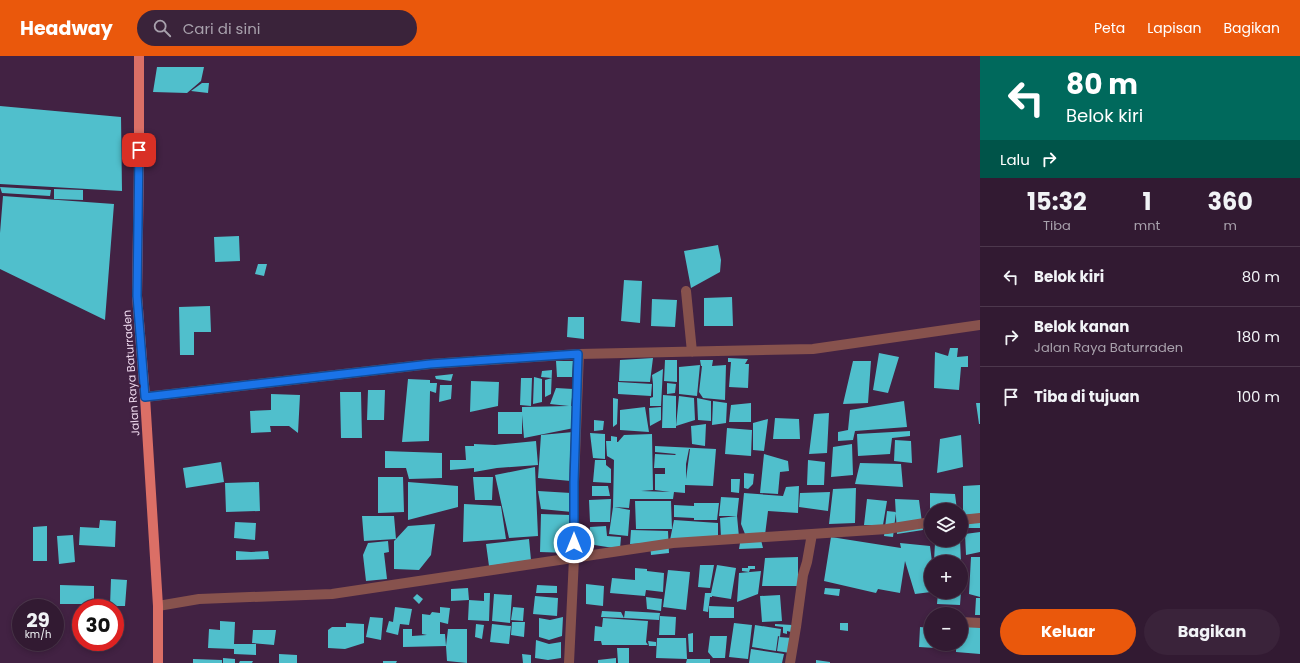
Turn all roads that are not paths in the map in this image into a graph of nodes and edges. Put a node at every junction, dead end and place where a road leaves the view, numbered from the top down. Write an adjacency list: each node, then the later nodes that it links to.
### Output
1 (139, 56): 6 (main road, Jalan Raya Baturraden)
2 (686, 290): 4 (street)
3 (980, 325): 4 (street)
4 (692, 352): 5 (street)
5 (578, 354): 6 (street); 11 (street)
6 (145, 397): 12 (main road, Jalan Raya Baturraden)
7 (980, 518): 8 (street)
8 (968, 519)
9 (924, 523): 10 (street)
10 (812, 534): 11 (street); 17 (street)
11 (574, 558): 12 (street); 16 (street)
12 (158, 606): 15 (main road, Jalan Raya Baturraden)
13 (968, 622): 14 (street)
14 (980, 623)
15 (158, 663)
16 (569, 663)
17 (790, 663)

